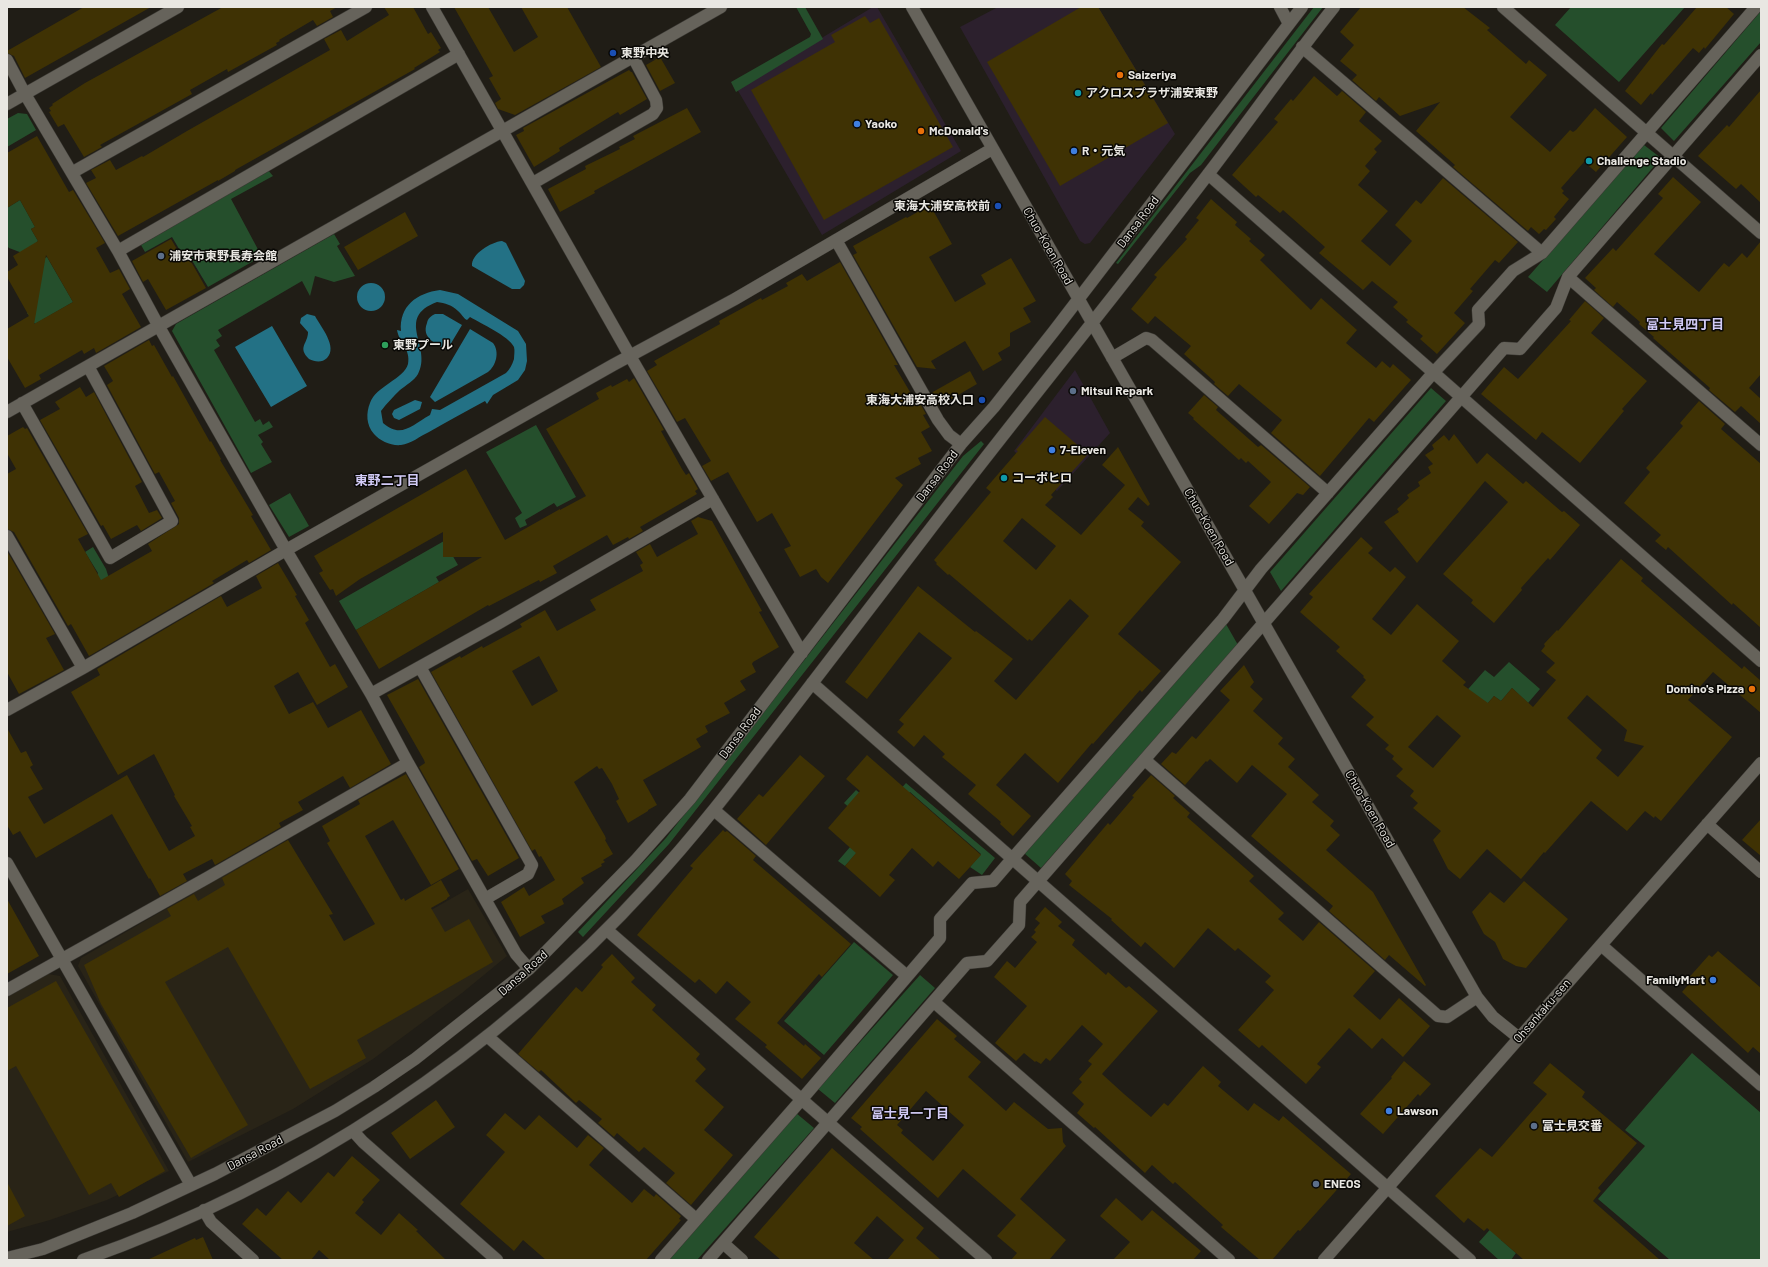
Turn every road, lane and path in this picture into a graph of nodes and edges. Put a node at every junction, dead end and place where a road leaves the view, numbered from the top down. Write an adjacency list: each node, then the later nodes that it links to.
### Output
1 (178, 7): 17 (street)
2 (366, 7): 23 (street)
3 (432, 7): 13 (street)
4 (721, 7): 15 (street)
5 (912, 7): 21 (street, Chuo-Koen Road)
6 (1280, 7): 11 (street)
7 (1302, 7): 11 (street, Dansa Road)
8 (1334, 7): 12 (street, Dansa Road)
9 (1502, 7): 20 (street)
10 (1752, 9): 20 (street)
11 (1289, 24): 31 (street, Dansa Road)
12 (1302, 47): 24 (street, Dansa Road); 29 (street)
13 (459, 54): 19 (street); 28 (street)
14 (1761, 55): 22 (street)
15 (633, 57): 19 (street); 25 (street)
16 (7, 60): 17 (street)
17 (25, 94): 18 (street); 23 (street)
18 (7, 104)
19 (504, 131): 25 (street); 33 (street)
20 (1646, 133): 22 (street); 29 (street)
21 (992, 149): 27 (street); 31 (street, Chuo-Koen Road)
22 (1673, 156): 26 (street); 30 (street)
23 (73, 172): 28 (street)
24 (1208, 174): 32 (street, Dansa Road); 37 (street)
25 (533, 183): 34 (street)
26 (1761, 233)
27 (836, 240): 34 (street); 41 (street)
28 (118, 251): 33 (street)
29 (1542, 253): 37 (street)
30 (1568, 277): 38 (street); 42 (street)
31 (1079, 299): 32 (street, Chuo-Koen Road); 41 (street, Dansa Road)
32 (1092, 322): 35 (street, Chuo-Koen Road); 53 (street, Dansa Road)
33 (158, 325): 36 (street); 46 (street)
34 (630, 356): 44 (street); 46 (street)
35 (1112, 358): 43 (street); 47 (street, Chuo-Koen Road)
36 (88, 366): 39 (street); 39 (street)
37 (1434, 372): 38 (street); 43 (street)
38 (1462, 398): 48 (street); 50 (street)
39 (22, 403): 40 (street)
40 (7, 412)
41 (961, 444): 49 (street, Dansa Road)
42 (1761, 446)
43 (1328, 493): 47 (street)
44 (712, 499): 49 (street); 51 (street)
45 (7, 536): 52 (street)
46 (286, 550): 52 (street); 54 (street)
47 (1245, 589): 48 (street, Chuo-Koen Road); 61 (street)
48 (1264, 624): 56 (street); 72 (street, Chuo-Koen Road)
49 (802, 653): 69 (street, Dansa Road)
50 (1761, 661)
51 (420, 667): 54 (street); 65 (street)
52 (83, 668): 55 (street)
53 (812, 684): 59 (street, Dansa Road); 61 (street)
54 (372, 694): 57 (street)
55 (9, 704)
56 (1145, 760): 64 (street); 72 (street)
57 (408, 763): 65 (street); 68 (street)
58 (1761, 763): 60 (street, Ohsankaku-sen)
59 (714, 810): 66 (street, Dansa Road); 70 (street)
60 (1707, 824): 63 (street); 67 (street, Ohsankaku-sen)
61 (1012, 859): 64 (street); 70 (street)
62 (7, 862): 68 (street)
63 (1761, 872)
64 (1038, 882): 73 (street); 81 (street)
65 (485, 899): 69 (street)
66 (607, 930): 74 (street, Dansa Road); 77 (street)
67 (1601, 945): 75 (street, Ohsankaku-sen); 76 (street)
68 (62, 958): 71 (street); 80 (street)
69 (529, 969): 80 (street, Dansa Road)
70 (907, 976): 77 (street)
71 (7, 990)
72 (1477, 997): 75 (street, Chuo-Koen Road)
73 (934, 1002): 78 (street); 93 (street)
74 (487, 1036): 79 (street, Dansa Road); 83 (street)
75 (1519, 1038): 81 (street, Ohsankaku-sen)
76 (1761, 1085)
77 (802, 1099): 78 (street); 83 (street)
78 (828, 1122): 84 (street); 92 (street)
79 (353, 1131): 82 (street, Dansa Road); 88 (street)
80 (191, 1186): 85 (street, Dansa Road)
81 (1388, 1188): 94 (street, Ohsankaku-sen); 95 (street)
82 (204, 1210): 86 (street, Dansa Road); 87 (street)
83 (696, 1219): 89 (street)
84 (723, 1243): 90 (street); 91 (street)
85 (7, 1258)
86 (83, 1260)
87 (253, 1260)
88 (497, 1260)
89 (660, 1260)
90 (708, 1260)
91 (742, 1260)
92 (986, 1260)
93 (1229, 1260)
94 (1324, 1260)
95 (1470, 1260)

